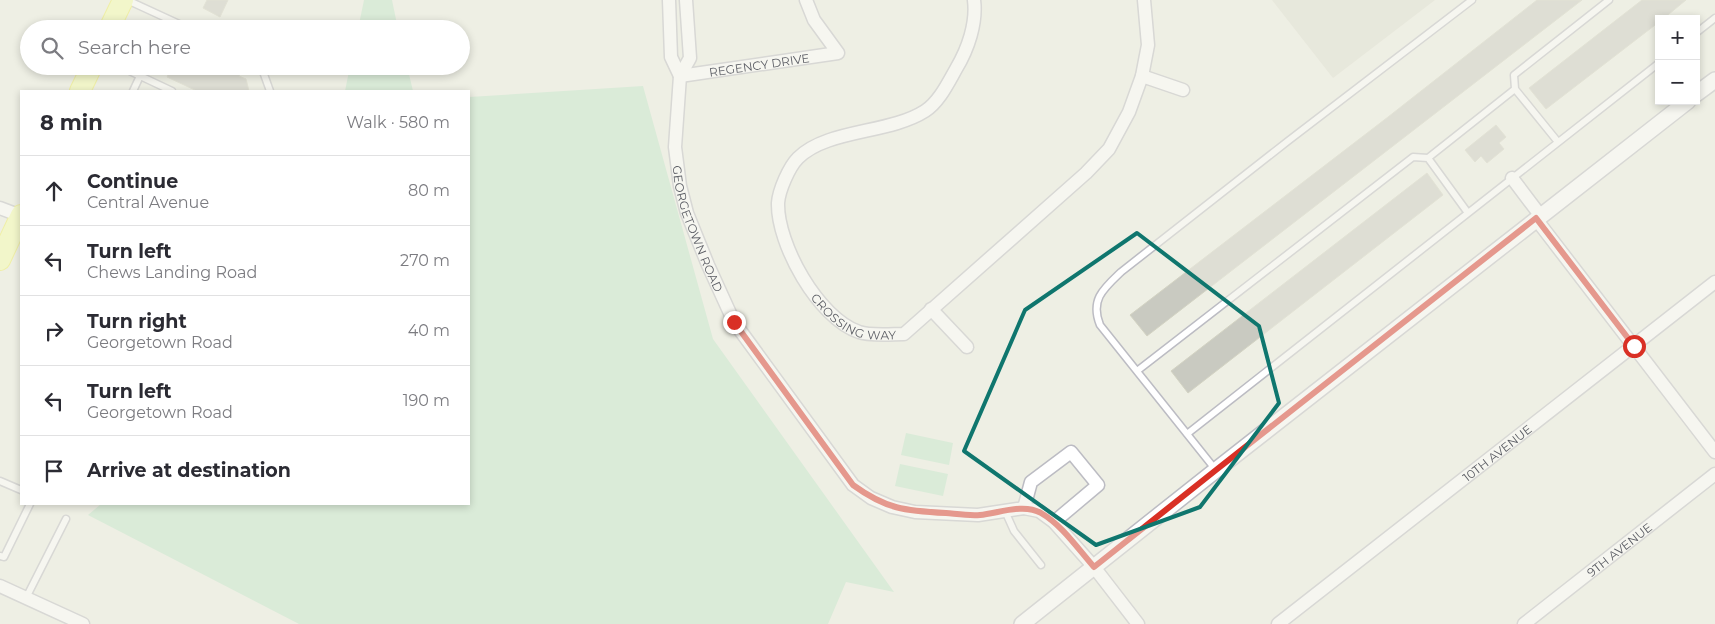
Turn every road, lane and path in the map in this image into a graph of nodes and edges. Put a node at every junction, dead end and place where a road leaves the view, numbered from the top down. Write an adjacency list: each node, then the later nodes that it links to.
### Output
1 (123, 0): 12 (main road)
2 (127, 0): 11 (lane)
3 (669, 0): 18 (street, GEORGETOWN ROAD)
4 (686, 0): 18 (street, GEORGETOWN ROAD)
5 (806, 0): 18 (street, REGENCY DRIVE)
6 (974, 0): 39 (street, CROSSING WAY)
7 (1144, 0): 19 (street, CROSSING WAY)
8 (1472, 0): 42 (lane)
9 (1609, 0): 21 (lane)
10 (1715, 18): 13 (lane)
11 (168, 19)
12 (113, 20)
13 (1700, 30)
14 (1655, 66): 29 (lane)
15 (88, 75): 22 (main road)
16 (264, 75): 25 (lane)
17 (140, 76): 23 (lane); 24 (lane)
18 (680, 76): 51 (street, GEORGETOWN ROAD)
19 (1142, 76): 26 (street); 39 (street, CROSSING WAY)
20 (1715, 80): 27 (street)
21 (1515, 89): 29 (lane); 30 (lane)
22 (80, 90)
23 (133, 90)
24 (170, 90)
25 (270, 90)
26 (1183, 90)
27 (1700, 91)
28 (1683, 105): 35 (street)
29 (1558, 142): 31 (lane)
30 (1428, 158): 33 (lane); 42 (lane)
31 (1512, 178): 33 (lane); 35 (street)
32 (0, 208): 34 (street)
33 (1468, 213): 43 (lane)
34 (20, 216)
35 (1538, 217): 40 (street); 45 (street)
36 (20, 218): 37 (main road)
37 (0, 260)
38 (1715, 282): 40 (street, 10TH AVENUE)
39 (931, 309): 41 (street)
40 (1634, 346): 44 (street); 62 (street, 10TH AVENUE)
41 (967, 347)
42 (1137, 371): 43 (lane)
43 (1187, 434): 45 (lane)
44 (1715, 452)
45 (1216, 470): 56 (street)
46 (1715, 474): 63 (street, 9TH AVENUE)
47 (0, 481): 48 (lane)
48 (20, 490)
49 (30, 505): 54 (lane)
50 (1024, 508): 51 (street, GEORGETOWN ROAD); 53 (street); 53 (street)
51 (1005, 511): 55 (lane)
52 (66, 520): 58 (lane)
53 (1054, 522): 56 (street)
54 (0, 556)
55 (1041, 565)
56 (1094, 567): 60 (street); 61 (street)
57 (0, 586): 58 (street)
58 (26, 598): 59 (street)
59 (83, 624)
60 (1022, 624)
61 (1138, 624)
62 (1278, 624)
63 (1524, 624)

